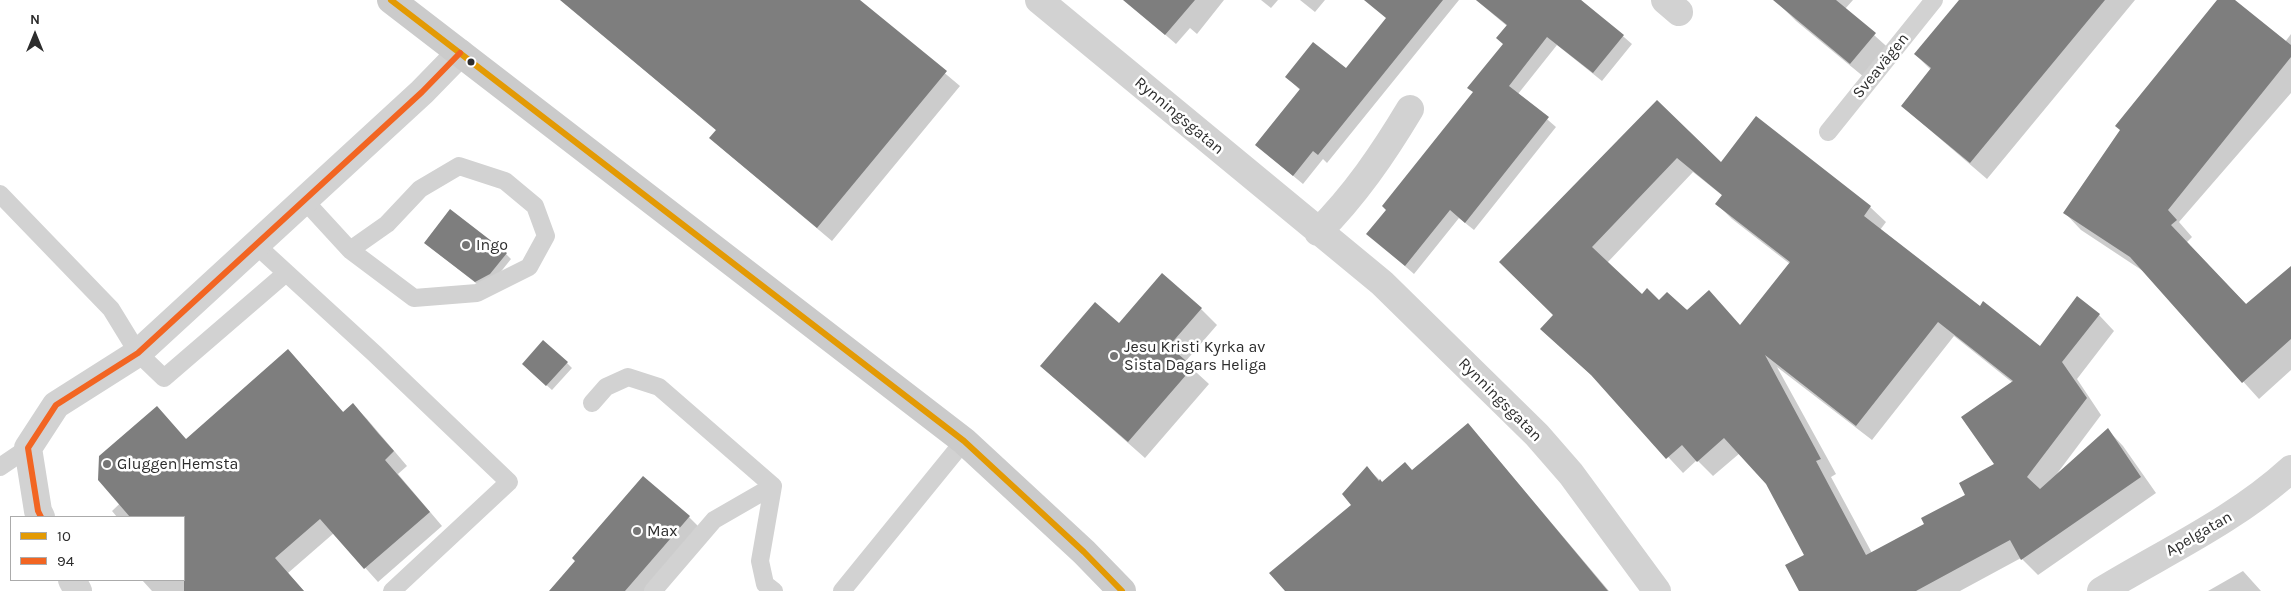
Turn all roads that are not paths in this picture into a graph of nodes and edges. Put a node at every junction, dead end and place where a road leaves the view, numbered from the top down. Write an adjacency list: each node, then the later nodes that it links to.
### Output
1 (391, 0): 4 (main road)
2 (1934, 0): 6 (lane, Sveavägen)
3 (1055, 5): 9 (street, Rynningsgatan)
4 (460, 53): 8 (street); 15 (main road)
5 (1410, 109): 9 (street)
6 (1828, 132)
7 (0, 194): 13 (lane)
8 (305, 201): 10 (street); 11 (lane)
9 (1318, 232): 26 (street, Rynningsgatan)
10 (256, 245): 12 (lane); 13 (street)
11 (350, 250): 11 (lane)
12 (286, 274): 13 (lane); 21 (lane)
13 (138, 353): 16 (street)
14 (592, 403): 19 (lane)
15 (964, 441): 24 (lane); 25 (main road)
16 (28, 448): 17 (lane); 20 (street)
17 (0, 467)
18 (2291, 469): 27 (street, Apelgatan)
19 (773, 486): 22 (lane); 23 (lane)
20 (40, 516)
21 (392, 591)
22 (653, 591)
23 (774, 591)
24 (842, 591)
25 (1122, 591)
26 (1657, 591)
27 (2101, 591)

